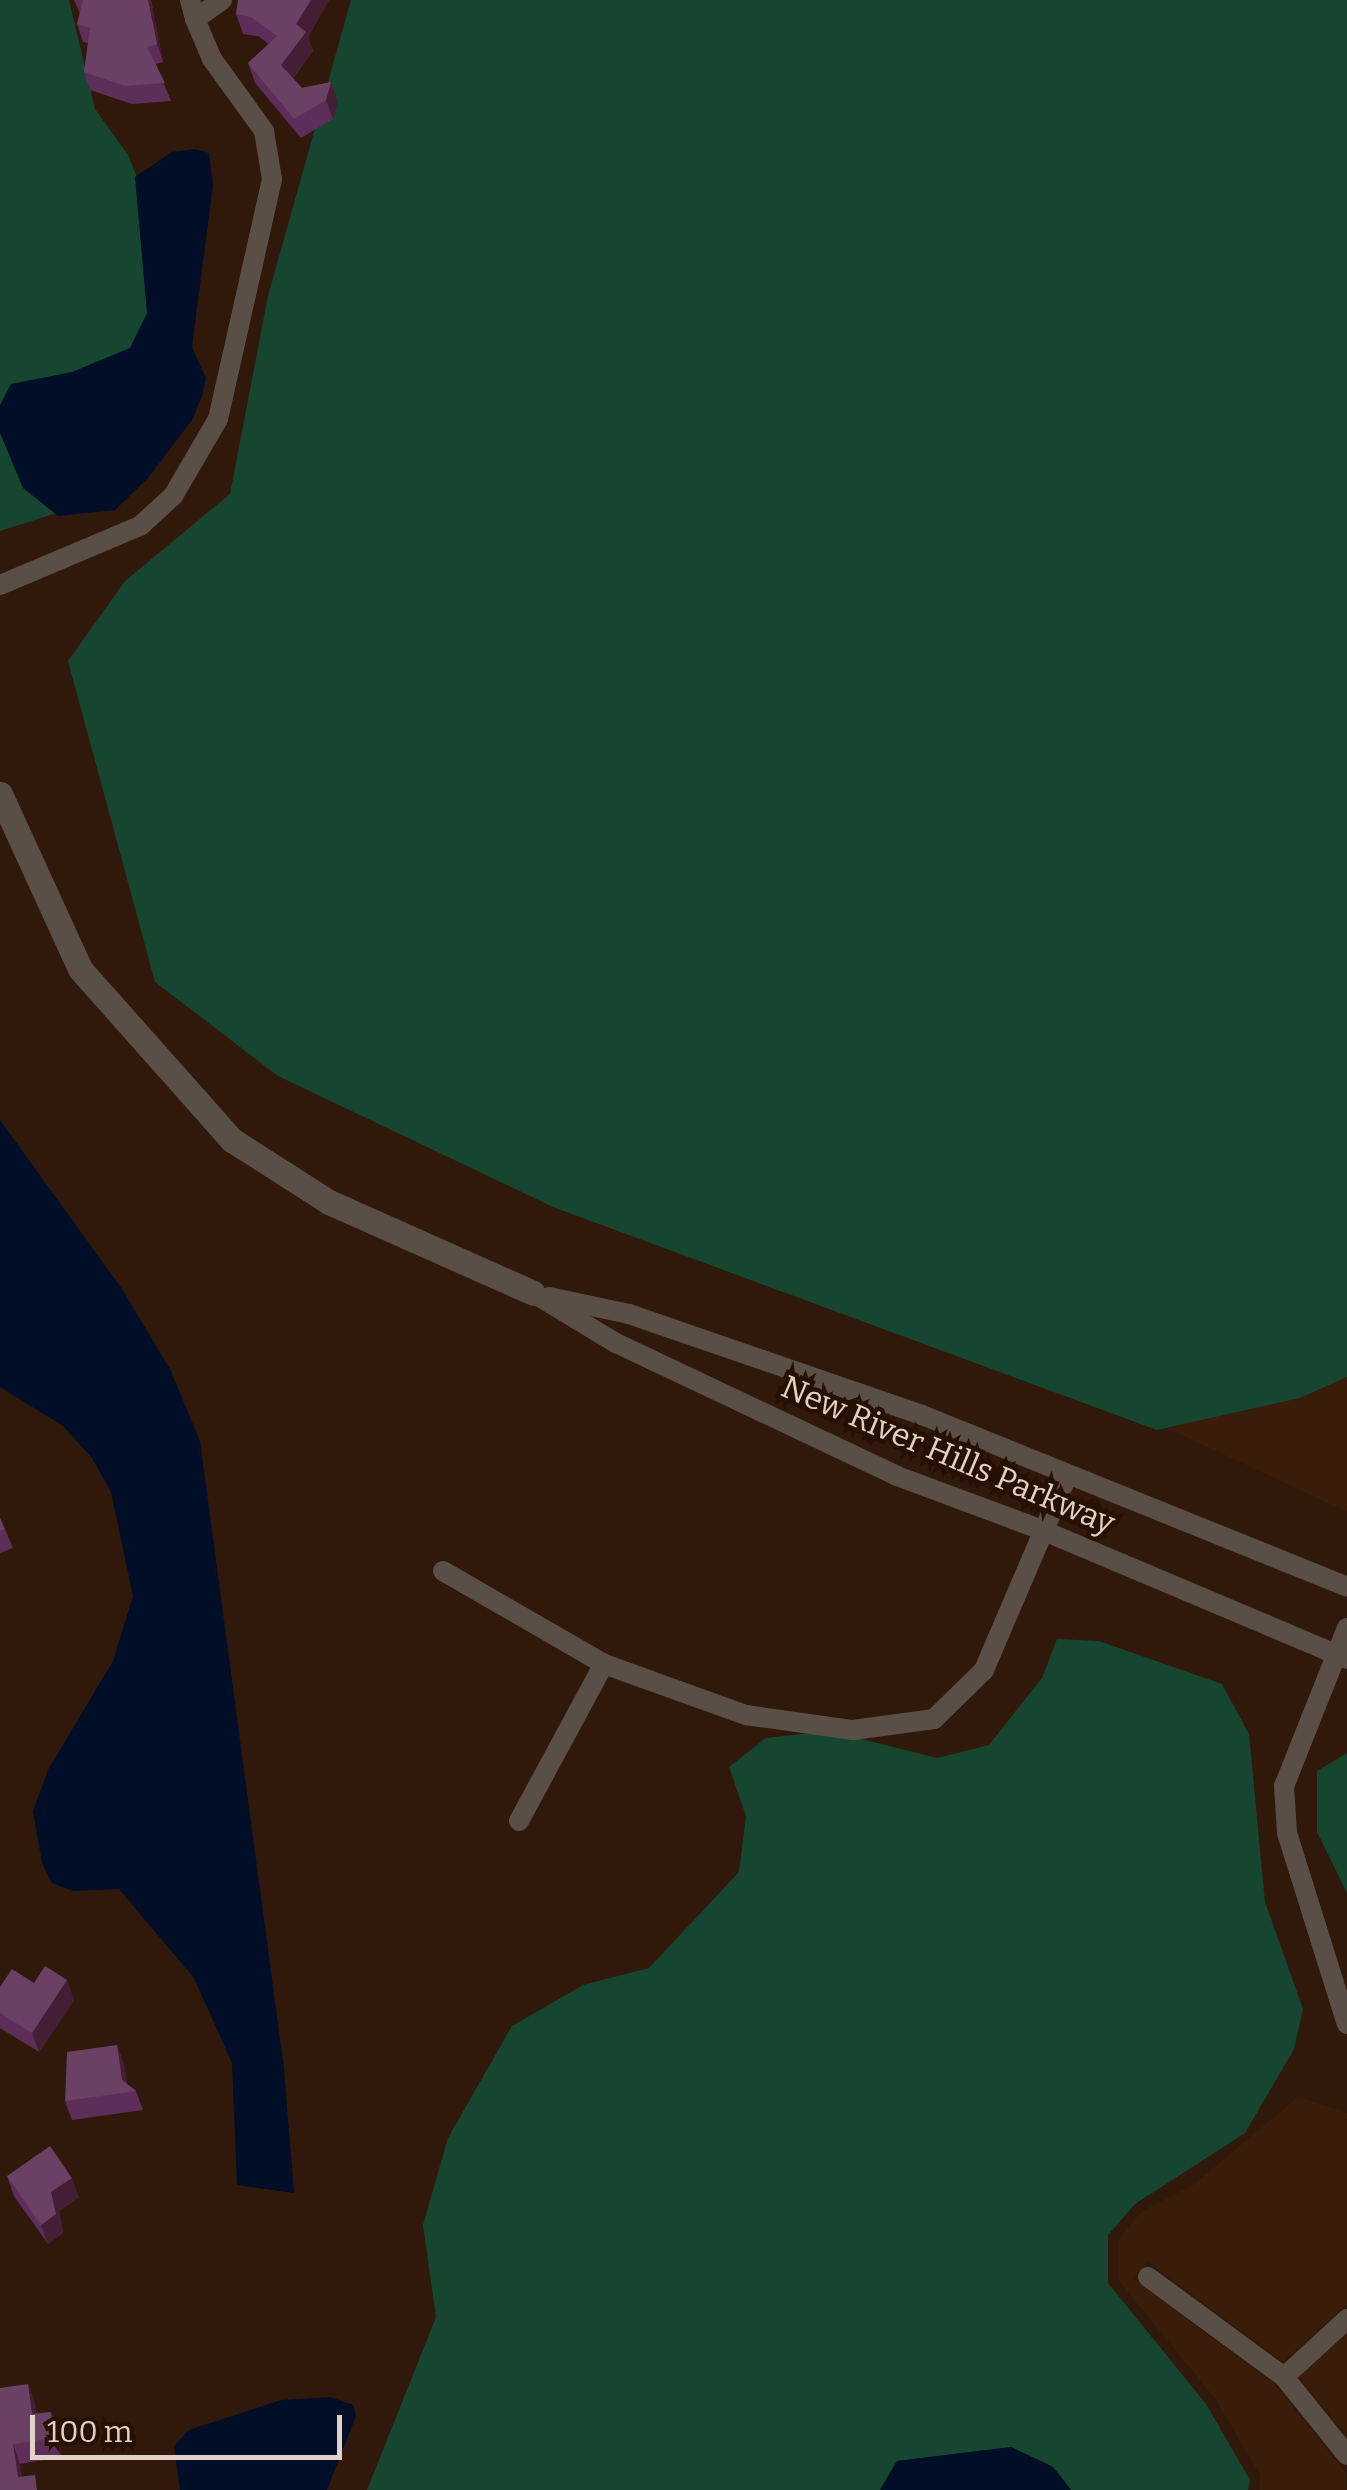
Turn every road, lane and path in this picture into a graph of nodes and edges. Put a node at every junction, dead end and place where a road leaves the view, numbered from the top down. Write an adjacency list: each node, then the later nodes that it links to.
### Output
1 (222, 0): 2 (street)
2 (192, 10): 3 (street)
3 (0, 585)
4 (0, 794): 5 (street, New River Hills Parkway)
5 (533, 1293): 6 (street, New River Hills Parkway); 7 (street, New River Hills Parkway)
6 (1067, 1476): 7 (street); 9 (street, New River Hills Parkway)
7 (1042, 1530): 11 (street, New River Hills Parkway); 12 (street)
8 (444, 1571): 12 (street)
9 (1347, 1587)
10 (1347, 1628): 11 (street)
11 (1341, 1656): 14 (street)
12 (604, 1664): 13 (street)
13 (519, 1821)
14 (1347, 2024)
15 (1148, 2277): 17 (street)
16 (1347, 2319): 17 (street)
17 (1284, 2376): 18 (street)
18 (1347, 2455)

